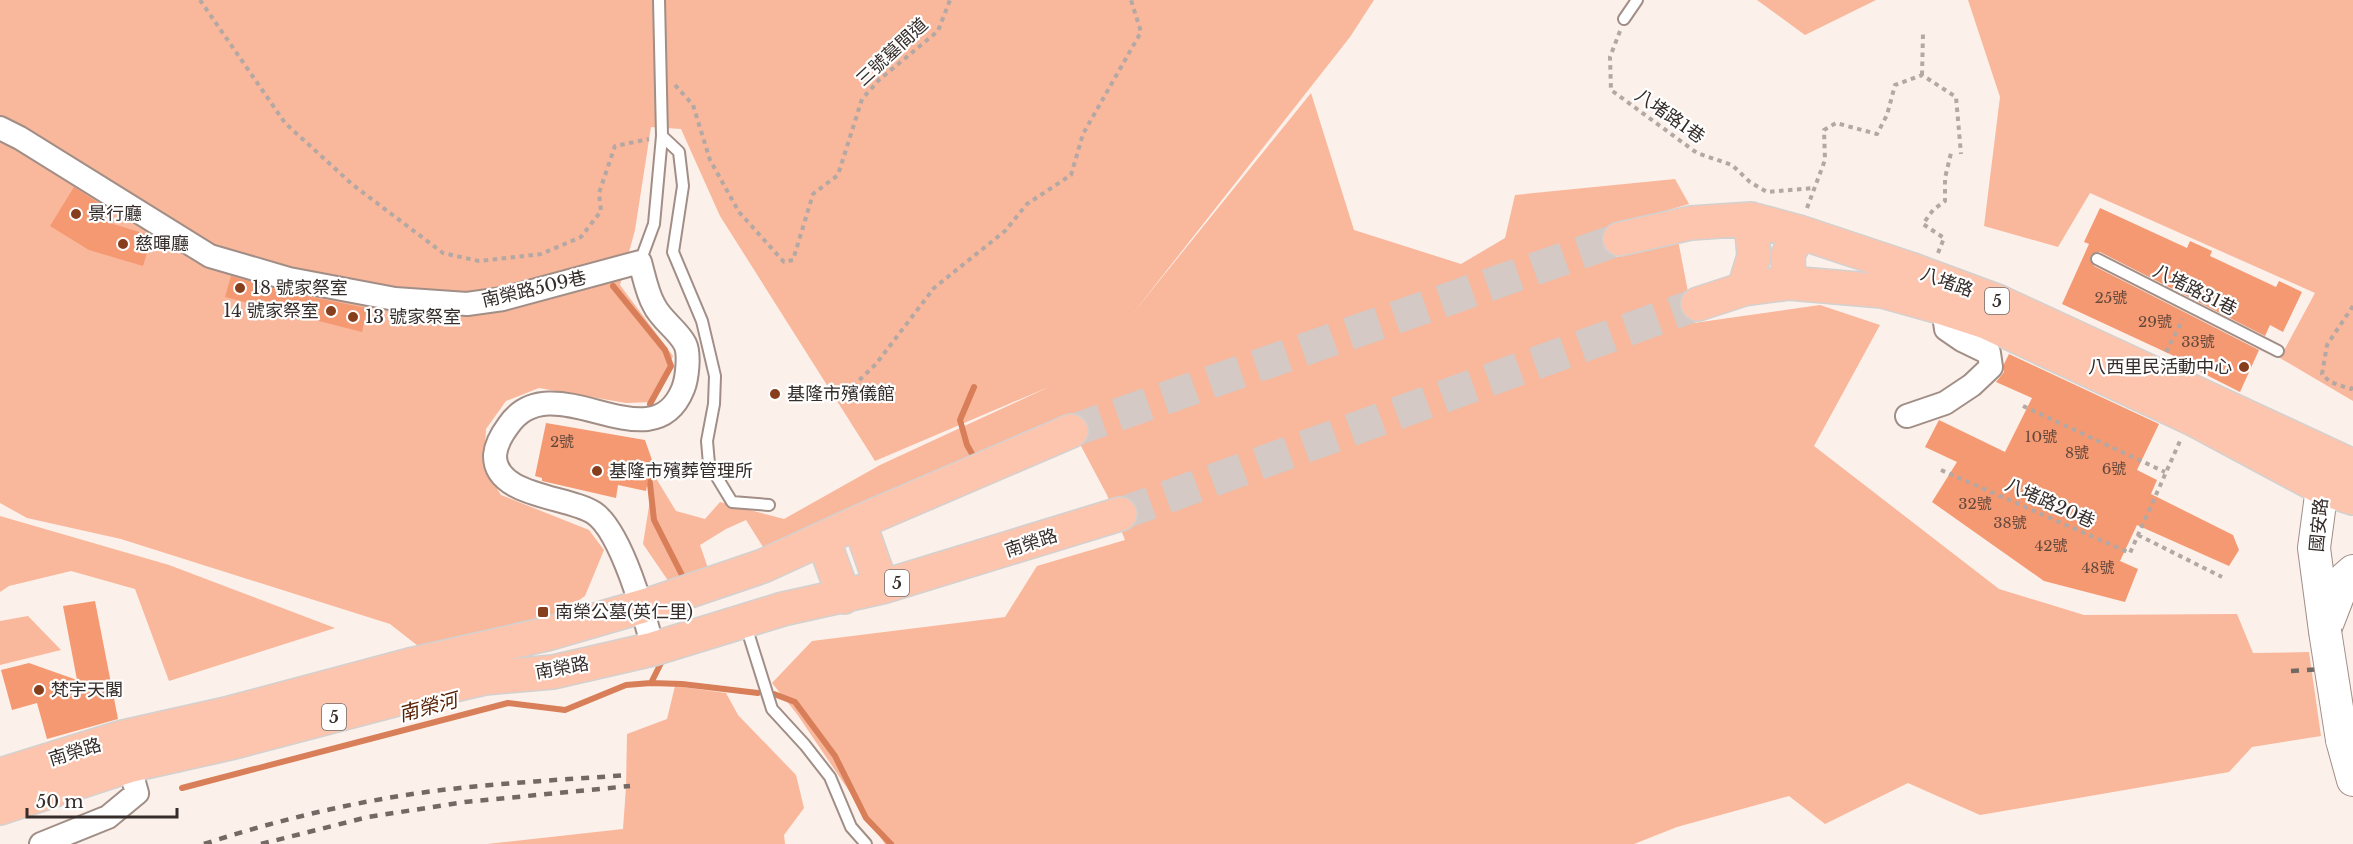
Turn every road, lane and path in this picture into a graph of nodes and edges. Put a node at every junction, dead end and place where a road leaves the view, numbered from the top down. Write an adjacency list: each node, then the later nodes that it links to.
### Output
1 (200, 0): 11 (path)
2 (659, 0): 8 (lane)
3 (950, 0): 8 (path, 三號墓間道)
4 (1131, 0): 30 (path)
5 (1637, 0): 6 (lane)
6 (1624, 20): 14 (path, 八堵路1巷)
7 (1923, 33): 9 (path)
8 (660, 69): 11 (lane)
9 (1922, 75): 13 (path); 14 (path)
10 (0, 128): 19 (street, 南榮路509巷)
11 (662, 136): 19 (lane); 40 (lane)
12 (1951, 153): 20 (path)
13 (1961, 154)
14 (1814, 188): 16 (path)
15 (1751, 219): 16 (main road, 八堵路 / 5); 17 (main road, 八堵路 / 5); 22 (main road)
16 (1799, 232): 20 (main road, 八堵路 / 5); 21 (main road)
17 (1620, 239)
18 (2097, 259): 24 (lane, 八堵路31巷)
19 (640, 262): 49 (street)
20 (1930, 276): 28 (main road, 八堵路 / 5)
21 (1789, 283): 22 (main road, 八堵路 / 5); 26 (main road, 八堵路 / 5)
22 (1744, 289): 23 (main road, 八堵路 / 5)
23 (1698, 304)
24 (2189, 306): 27 (lane, 八堵路31巷); 28 (path)
25 (2353, 306): 29 (path)
26 (1943, 308): 32 (street); 33 (main road, 八堵路 / 5)
27 (2278, 351)
28 (2156, 375): 35 (main road, 八堵路 / 5)
29 (2353, 387)
30 (840, 399)
31 (2023, 406): 37 (path)
32 (1907, 416)
33 (2193, 419): 37 (path, 八堵路20巷); 38 (main road, 八堵路 / 5)
34 (1071, 431): 42 (main road, 南榮路 / 5)
35 (2349, 464): 38 (street, 國安路)
36 (1941, 470): 43 (path, 八堵路20巷)
37 (2165, 472): 43 (path, 八堵路20巷)
38 (2322, 488): 39 (main road, 八堵路 / 5); 51 (street, 國安路)
39 (2353, 498)
40 (769, 505)
41 (1120, 514): 47 (main road, 南榮路 / 5)
42 (859, 522): 44 (main road, 南榮路 / 5); 47 (main road, 5)
43 (2138, 535): 46 (path)
44 (823, 539): 48 (main road); 49 (main road, 南榮路 / 5)
45 (2353, 571): 51 (street)
46 (2222, 577)
47 (882, 587): 48 (main road, 南榮路 / 5)
48 (844, 597): 50 (main road, 南榮路 / 5)
49 (642, 606): 52 (street); 53 (main road, 南榮路 / 5)
50 (744, 620): 52 (main road, 南榮路 / 5); 58 (lane)
51 (2325, 631): 55 (street, 國安路, bridge)
52 (653, 649): 53 (main road, 南榮路 / 5)
53 (126, 752): 54 (main road, 南榮路 / 5); 56 (main road, 南榮路 / 5); 57 (street)
54 (0, 776)
55 (2353, 780)
56 (0, 808)
57 (41, 844)
58 (866, 844)

